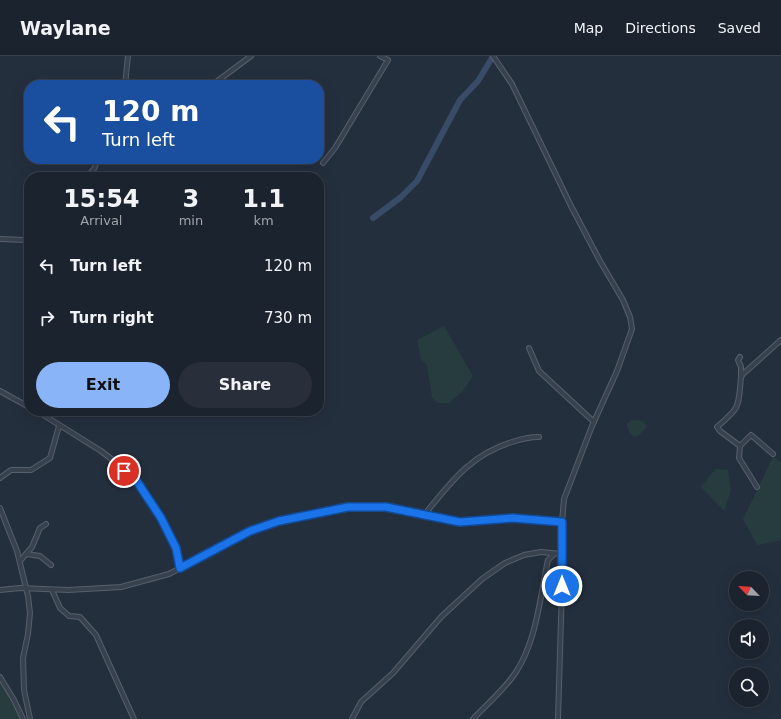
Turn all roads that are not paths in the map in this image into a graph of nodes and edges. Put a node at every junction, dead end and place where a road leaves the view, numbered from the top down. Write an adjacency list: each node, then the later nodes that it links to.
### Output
1 (128, 56): 5 (street)
2 (249, 56): 6 (street)
3 (380, 56): 7 (street)
4 (493, 56): 17 (street)
5 (126, 80)
6 (218, 80)
7 (324, 162)
8 (0, 239): 9 (street)
9 (24, 240)
10 (781, 340): 13 (street)
11 (529, 348): 17 (street)
12 (740, 357): 13 (street)
13 (741, 378): 20 (street)
14 (0, 391): 15 (street)
15 (24, 404)
16 (44, 416): 18 (street)
17 (594, 422): 26 (street)
18 (59, 426): 22 (street); 33 (street)
19 (539, 437): 25 (street)
20 (740, 446): 21 (street); 23 (street)
21 (773, 454)
22 (0, 478)
23 (757, 487)
24 (0, 508): 31 (street)
25 (424, 515): 26 (street); 33 (street)
26 (562, 522): 30 (street)
27 (46, 524): 29 (street)
28 (554, 553): 30 (street); 41 (street); 42 (street)
29 (27, 554): 31 (street); 32 (street)
30 (562, 554): 43 (street)
31 (20, 561): 34 (street)
32 (51, 565)
33 (180, 568): 36 (street)
34 (26, 589): 35 (street); 36 (street); 39 (street)
35 (0, 590)
36 (52, 590): 40 (street)
37 (0, 677): 38 (street)
38 (23, 719)
39 (30, 719)
40 (134, 719)
41 (352, 719)
42 (473, 719)
43 (558, 719)

